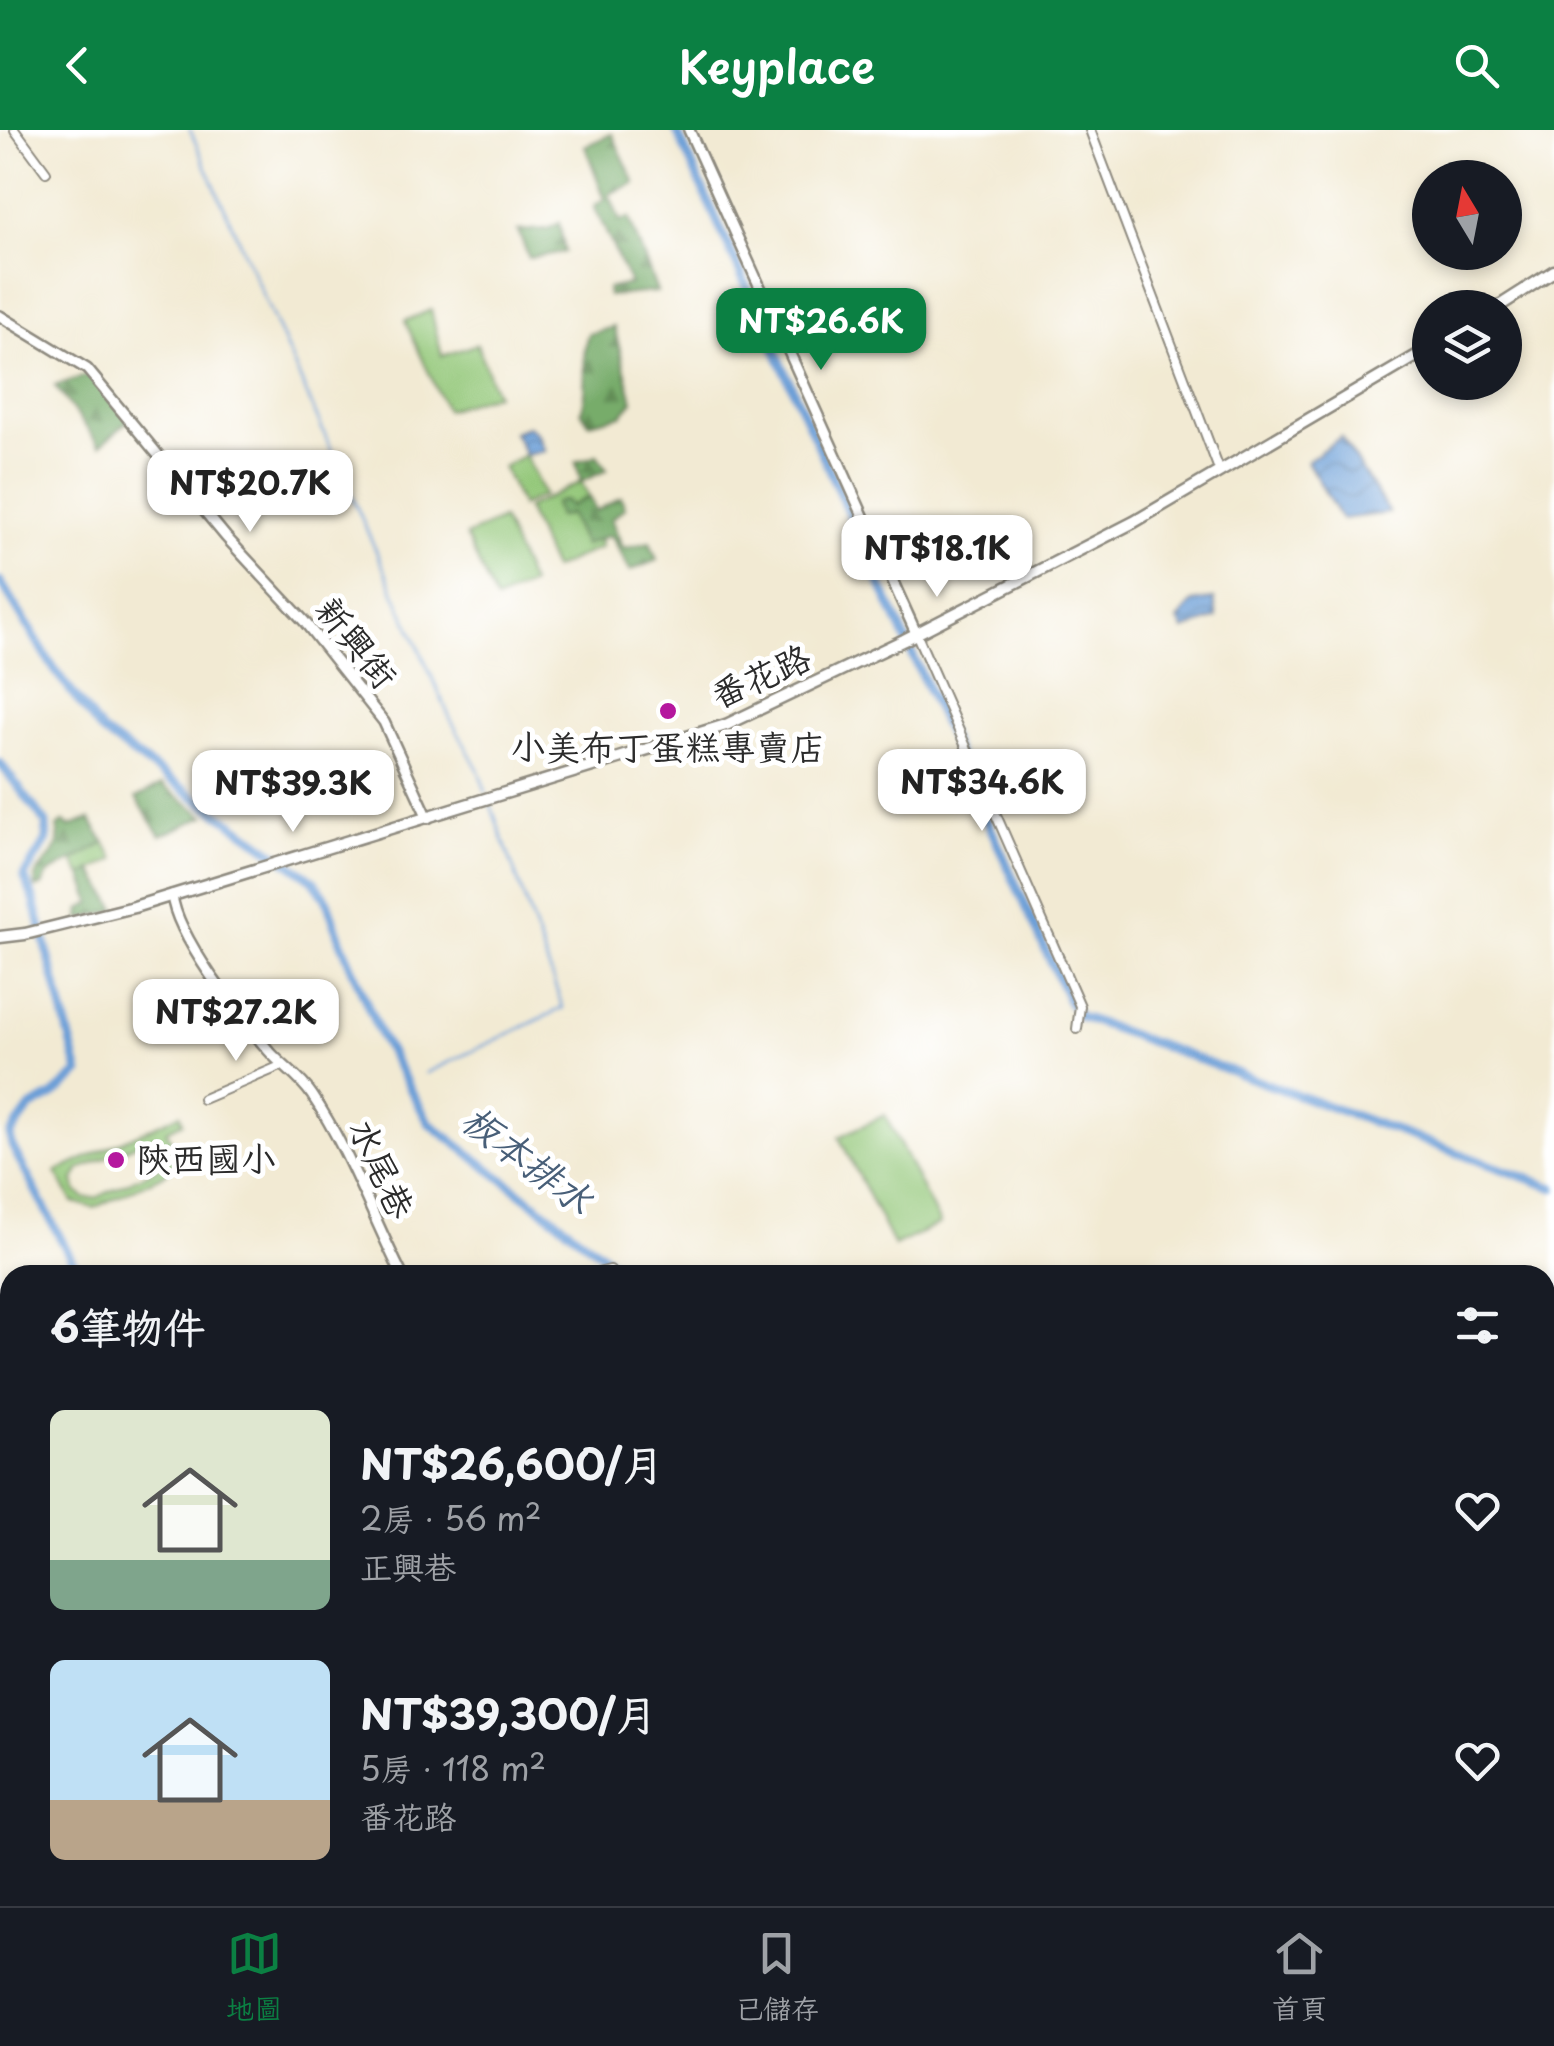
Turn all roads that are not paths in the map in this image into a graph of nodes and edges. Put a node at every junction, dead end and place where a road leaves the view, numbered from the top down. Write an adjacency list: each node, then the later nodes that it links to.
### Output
1 (15, 130): 4 (street)
2 (689, 130): 10 (street)
3 (1090, 130): 9 (street)
4 (46, 172)
5 (1554, 271): 6 (main road)
6 (1522, 291)
7 (0, 316): 11 (street, 新興街)
8 (1412, 359): 9 (main road, 番花路)
9 (1220, 472): 10 (main road, 番花路)
10 (916, 633): 11 (main road, 番花路); 14 (street)
11 (428, 818): 12 (main road, 番花路)
12 (172, 894): 13 (main road, 番花路); 15 (street, 水尾巷)
13 (0, 937)
14 (1077, 1030)
15 (283, 1065): 16 (street); 17 (street, 水尾巷)
16 (203, 1098)
17 (397, 1265)

